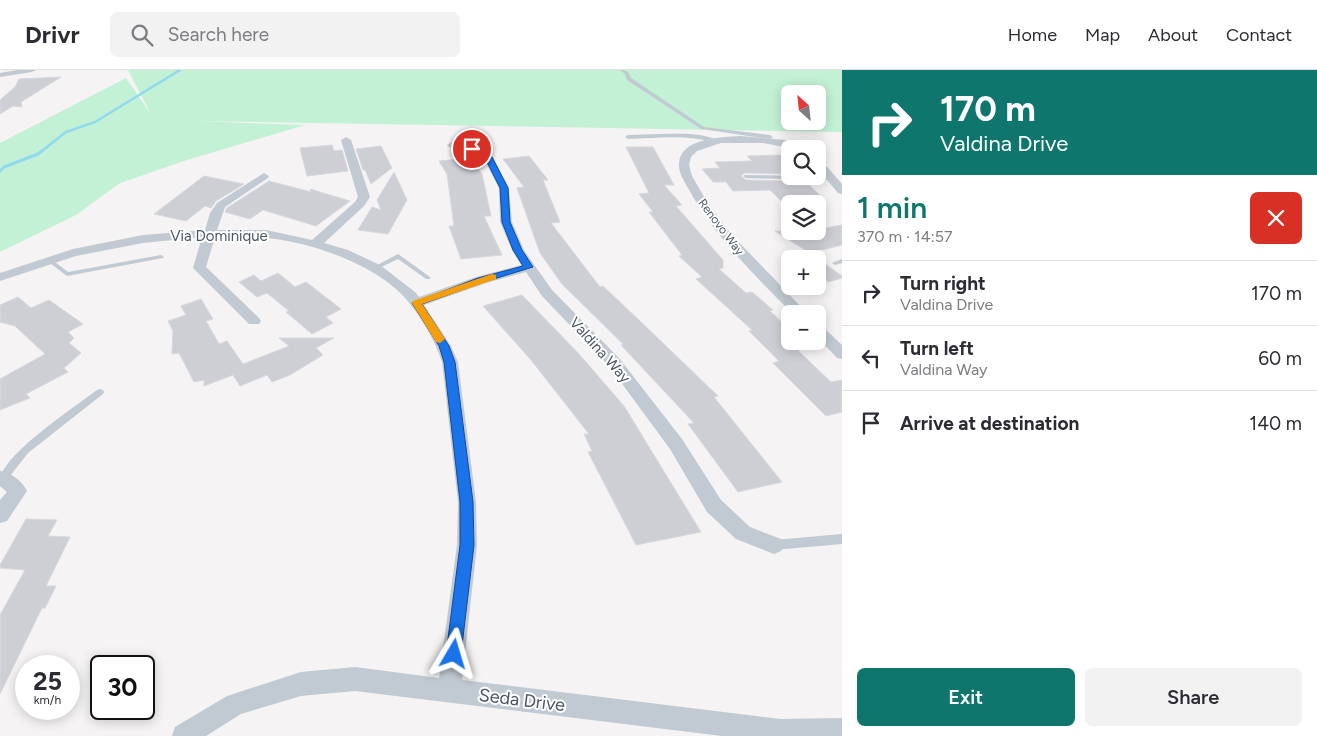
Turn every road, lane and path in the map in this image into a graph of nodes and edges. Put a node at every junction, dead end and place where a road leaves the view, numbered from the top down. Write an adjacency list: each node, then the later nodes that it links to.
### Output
1 (32, 70): 3 (street)
2 (622, 70): 6 (lane)
3 (2, 75): 4 (street)
4 (2, 85)
5 (628, 137): 8 (lane)
6 (774, 139): 8 (street, Renovo Way); 9 (street)
7 (346, 140): 17 (street)
8 (716, 141): 25 (street, Renovo Way)
9 (781, 141)
10 (452, 146): 20 (street, Valdina Way)
11 (826, 173): 14 (street)
12 (264, 176): 16 (street)
13 (746, 176): 14 (lane)
14 (830, 178): 15 (street)
15 (842, 191)
16 (210, 233): 17 (street, Via Dominique); 19 (street, Via Dominique); 26 (street)
17 (314, 244): 21 (street, Via Dominique)
18 (161, 256): 19 (lane)
19 (49, 260): 22 (street, Via Dominique)
20 (529, 267): 24 (street); 33 (street, Valdina Way)
21 (375, 268): 23 (lane); 24 (street, Via Dominique)
22 (0, 277)
23 (428, 278)
24 (416, 303): 34 (street, Via Dominique)
25 (792, 305)
26 (254, 321)
27 (826, 338): 28 (street)
28 (842, 354)
29 (100, 392): 30 (lane)
30 (2, 478): 31 (street)
31 (0, 516)
32 (842, 539): 33 (lane)
33 (774, 545)
34 (449, 690): 35 (street, Seda Drive); 36 (street, Seda Drive)
35 (842, 730)
36 (184, 736)

